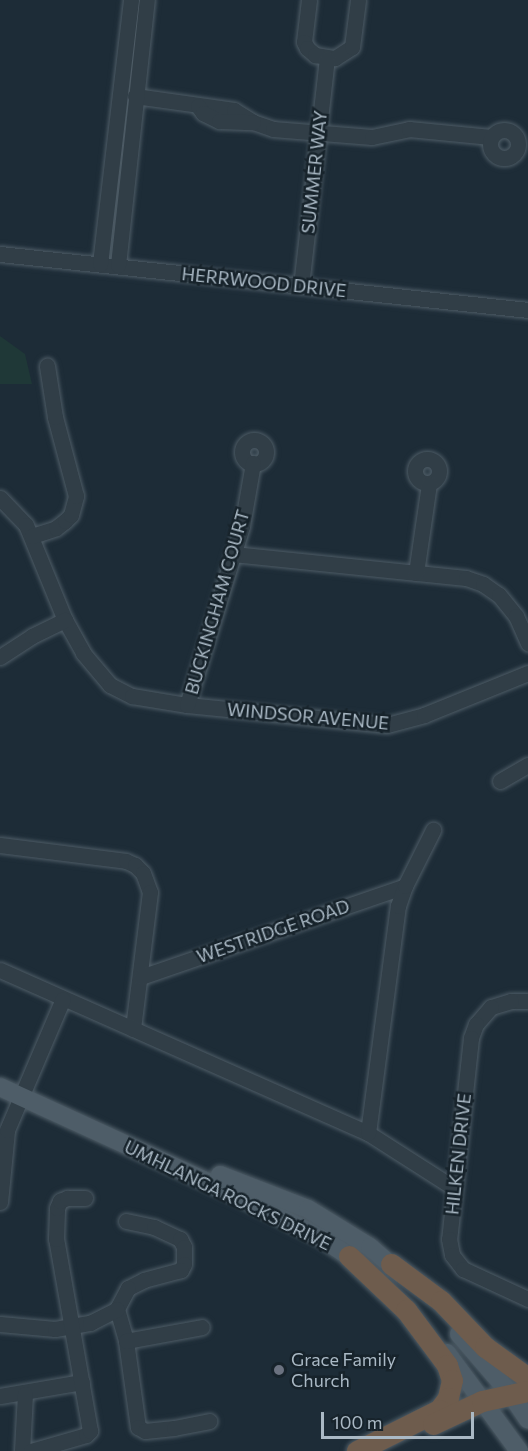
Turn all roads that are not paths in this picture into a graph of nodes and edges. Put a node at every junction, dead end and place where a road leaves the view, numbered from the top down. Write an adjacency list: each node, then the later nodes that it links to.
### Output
1 (131, 0): 10 (street)
2 (147, 0): 6 (street)
3 (309, 0): 5 (street)
4 (358, 0): 5 (street)
5 (327, 58): 7 (street, SUMMER WAY)
6 (135, 96): 7 (street); 11 (street)
7 (317, 132): 8 (street); 12 (street, SUMMER WAY)
8 (491, 143)
9 (0, 254): 10 (street, HERRWOOD DRIVE)
10 (100, 264): 11 (street, HERRWOOD DRIVE)
11 (118, 265): 12 (street, HERRWOOD DRIVE)
12 (301, 286): 13 (street, HERRWOOD DRIVE)
13 (528, 310)
14 (46, 366): 18 (street)
15 (253, 463): 19 (street, BUCKINGHAM COURT)
16 (429, 483): 20 (street)
17 (0, 498): 18 (street, WINDSOR AVENUE)
18 (32, 536): 21 (street, WINDSOR AVENUE)
19 (233, 554): 20 (street); 25 (street, BUCKINGHAM COURT)
20 (416, 573): 22 (street)
21 (65, 620): 23 (street); 25 (street, WINDSOR AVENUE)
22 (528, 643)
23 (0, 657)
24 (528, 673): 25 (street, WINDSOR AVENUE)
25 (188, 705)
26 (528, 765): 27 (street)
27 (500, 781)
28 (433, 830): 30 (street)
29 (0, 845): 32 (street)
30 (405, 886): 32 (street, WESTRIDGE ROAD); 39 (street)
31 (0, 970): 33 (street)
32 (141, 977): 35 (street)
33 (63, 999): 35 (street); 38 (street)
34 (528, 1001): 41 (street, HILKEN DRIVE)
35 (133, 1029): 39 (street)
36 (0, 1076): 38 (main road, UMHLANGA ROCKS DRIVE)
37 (0, 1087): 38 (main road, UMHLANGA ROCKS DRIVE)
38 (23, 1094): 40 (street); 45 (main road, UMHLANGA ROCKS DRIVE); 46 (main road, UMHLANGA ROCKS DRIVE)
39 (368, 1133): 41 (street)
40 (2, 1148): 43 (street)
41 (454, 1188): 47 (street, HILKEN DRIVE)
42 (85, 1198): 50 (street)
43 (0, 1202)
44 (126, 1221): 48 (street)
45 (349, 1256): 58 (main road, UMHLANGA ROCKS DRIVE); 64 (highway)
46 (391, 1264): 53 (highway); 55 (main road, UMHLANGA ROCKS DRIVE)
47 (528, 1299)
48 (117, 1309): 50 (street); 52 (street)
49 (0, 1324): 50 (street)
50 (71, 1326): 54 (street)
51 (202, 1327): 52 (street)
52 (126, 1341): 60 (street)
53 (528, 1378)
54 (82, 1382): 56 (street); 63 (street)
55 (519, 1392): 58 (highway); 59 (main road, UMHLANGA ROCKS DRIVE)
56 (25, 1394): 57 (street); 62 (street)
57 (0, 1396)
58 (482, 1401): 61 (main road, UMHLANGA ROCKS DRIVE); 65 (highway)
59 (528, 1420)
60 (209, 1421)
61 (515, 1445)
62 (22, 1451)
63 (31, 1451)
64 (357, 1451)
65 (375, 1451)

